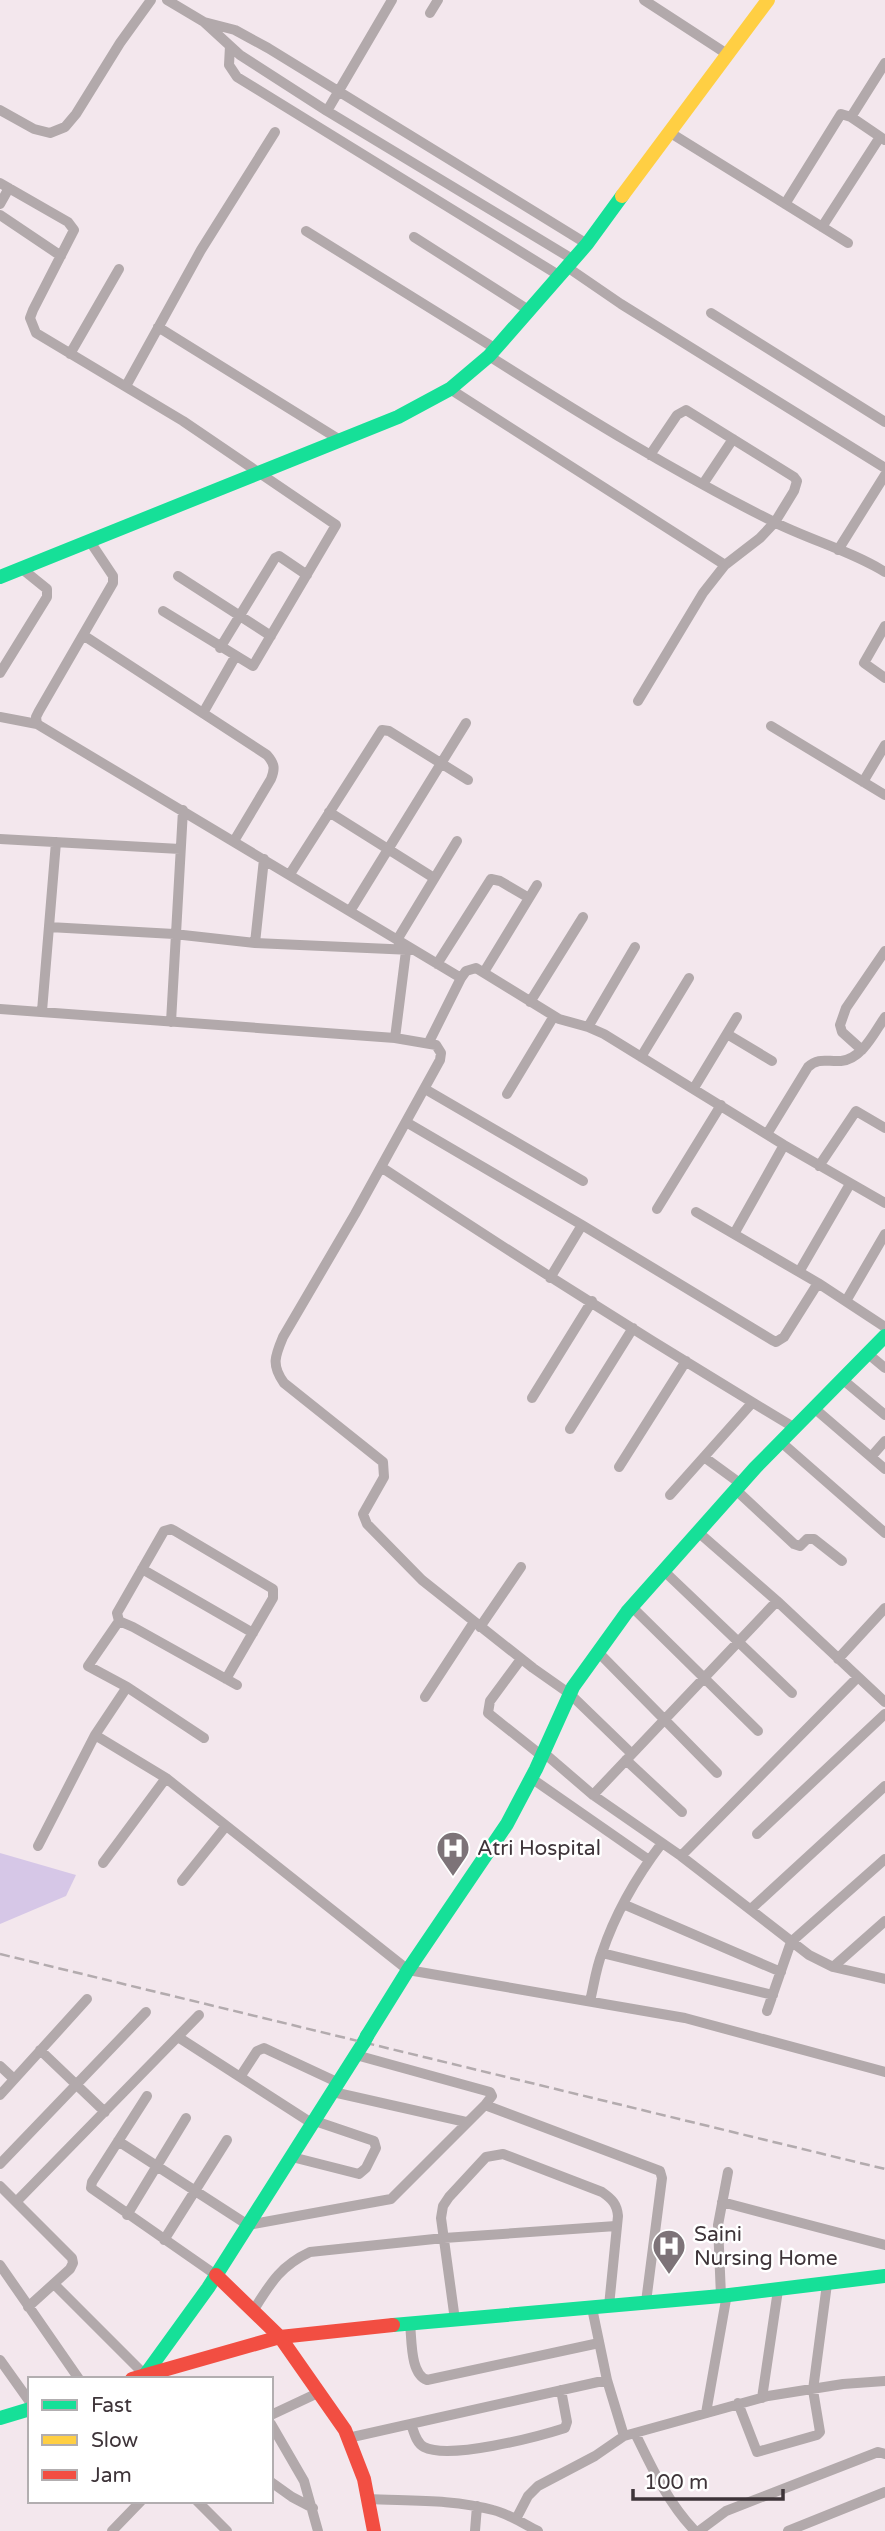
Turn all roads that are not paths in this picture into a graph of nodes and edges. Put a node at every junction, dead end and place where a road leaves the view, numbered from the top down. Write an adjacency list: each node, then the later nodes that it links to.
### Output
1 (151, 0): 13 (street)
2 (167, 0): 8 (street)
3 (392, 0): 12 (street)
4 (438, 0): 7 (street)
5 (644, 0): 10 (street)
6 (768, 0): 10 (street)
7 (430, 13)
8 (204, 22): 9 (street); 12 (street)
9 (230, 46): 14 (street); 28 (street)
10 (727, 54): 17 (street)
11 (885, 63): 15 (street)
12 (338, 91): 14 (street); 29 (street)
13 (0, 110)
14 (327, 111): 23 (street)
15 (851, 117): 18 (street); 21 (street)
16 (275, 132): 35 (street)
17 (669, 132): 21 (street); 29 (street)
18 (883, 139): 24 (street)
19 (4, 186): 20 (street); 30 (street)
20 (0, 204)
21 (785, 204): 24 (street)
22 (0, 215): 30 (street)
23 (518, 226): 28 (street); 31 (street)
24 (822, 227): 27 (street)
25 (306, 231): 36 (street)
26 (414, 237): 33 (street)
27 (848, 243)
28 (508, 244): 31 (street)
29 (587, 244): 31 (street)
30 (61, 256): 37 (street)
31 (567, 268): 33 (street); 44 (street)
32 (119, 269): 37 (street)
33 (530, 310): 36 (street)
34 (711, 313): 40 (street)
35 (158, 327): 38 (street); 42 (street)
36 (493, 352): 39 (street); 43 (street)
37 (70, 354): 38 (street)
38 (125, 386): 45 (street)
39 (450, 389): 42 (street); 51 (street)
40 (885, 422)
41 (733, 439): 43 (street); 47 (street); 48 (street)
42 (340, 440): 45 (street)
43 (650, 455): 47 (street)
44 (885, 468)
45 (262, 472): 49 (street); 54 (street)
46 (885, 475): 50 (street)
47 (703, 484): 48 (street)
48 (775, 522): 50 (street); 51 (street)
49 (89, 540): 52 (street); 60 (street)
50 (838, 550): 53 (street)
51 (725, 565): 66 (street)
52 (20, 568): 56 (street); 64 (street)
53 (885, 572)
54 (307, 575): 58 (street); 61 (street)
55 (178, 576): 58 (street)
56 (0, 577)
57 (163, 611): 62 (street)
58 (239, 615): 61 (street); 62 (street)
59 (883, 633): 65 (street)
60 (83, 635): 67 (street); 70 (street)
61 (271, 636): 63 (street)
62 (220, 648): 63 (street)
63 (236, 657): 67 (street)
64 (0, 674)
65 (885, 678)
66 (638, 701)
67 (202, 713): 80 (street)
68 (0, 717): 70 (street)
69 (466, 723): 73 (street)
70 (37, 724): 77 (street)
71 (771, 726): 75 (street)
72 (885, 744): 75 (street)
73 (440, 763): 74 (street); 78 (street); 83 (street)
74 (468, 780)
75 (863, 782): 76 (street)
76 (885, 795)
77 (183, 810): 80 (street); 84 (street)
78 (329, 812): 83 (street); 86 (street)
79 (0, 839): 82 (street)
80 (234, 841): 85 (street)
81 (457, 841): 87 (street)
82 (56, 842): 84 (street); 92 (street)
83 (387, 848): 87 (street); 90 (street)
84 (180, 849): 93 (street)
85 (264, 859): 86 (street); 95 (street)
86 (290, 874): 90 (street)
87 (435, 878): 94 (street)
88 (537, 885): 89 (street)
89 (529, 898): 99 (street); 100 (street)
90 (351, 911): 94 (street)
91 (583, 917): 103 (street)
92 (49, 927): 93 (street); 105 (street)
93 (174, 934): 95 (street); 109 (street)
94 (397, 940): 97 (street)
95 (255, 943): 97 (street)
96 (635, 947): 110 (street)
97 (410, 950): 99 (street); 112 (street)
98 (885, 951): 114 (street)
99 (437, 964): 101 (street)
100 (484, 972): 101 (street); 103 (street)
101 (461, 978): 113 (street)
102 (689, 978): 115 (street)
103 (530, 1002): 106 (street)
104 (0, 1009): 105 (street)
105 (42, 1012): 109 (street)
106 (554, 1016): 110 (street); 119 (street)
107 (737, 1017): 111 (street)
108 (885, 1017): 114 (street)
109 (171, 1022): 112 (street)
110 (588, 1027): 115 (street)
111 (727, 1034): 116 (street); 117 (street)
112 (395, 1038): 113 (street)
113 (429, 1042): 118 (street)
114 (862, 1050): 123 (street)
115 (641, 1057): 117 (street)
116 (772, 1060)
117 (694, 1088): 120 (street)
118 (425, 1089): 121 (street); 127 (street)
119 (507, 1094)
120 (721, 1105): 123 (street); 130 (street)
121 (406, 1122): 126 (street); 132 (street)
122 (885, 1128): 125 (street)
123 (767, 1134): 124 (street)
124 (785, 1145): 125 (street); 133 (street)
125 (819, 1166): 128 (street)
126 (381, 1167): 136 (street); 171 (street)
127 (583, 1181)
128 (850, 1184): 129 (street); 135 (street)
129 (885, 1203)
130 (657, 1209)
131 (696, 1212): 133 (street)
132 (582, 1225): 136 (street); 137 (street)
133 (734, 1234): 135 (street)
134 (885, 1234): 139 (street)
135 (799, 1272): 137 (street)
136 (550, 1278): 138 (street)
137 (818, 1283): 139 (street)
138 (592, 1301): 141 (street); 147 (street)
139 (846, 1301): 140 (street)
140 (885, 1327)
141 (634, 1328): 144 (street); 152 (street)
142 (885, 1336): 143 (street)
143 (867, 1353): 145 (street); 146 (street)
144 (686, 1361): 148 (street); 157 (street)
145 (885, 1368)
146 (842, 1379): 149 (street); 150 (street)
147 (532, 1398)
148 (752, 1403): 151 (street); 155 (street)
149 (814, 1408): 151 (street); 156 (street)
150 (885, 1415)
151 (795, 1428): 154 (street)
152 (570, 1429)
153 (885, 1441): 156 (street)
154 (781, 1442): 159 (street); 162 (street)
155 (704, 1457): 159 (street); 160 (street)
156 (871, 1457): 158 (street)
157 (618, 1467)
158 (885, 1469)
159 (739, 1487): 161 (street); 163 (street)
160 (670, 1495)
161 (698, 1532): 166 (street); 167 (street)
162 (885, 1533)
163 (842, 1561)
164 (521, 1567): 171 (street)
165 (142, 1570): 170 (street); 172 (street); 172 (street)
166 (664, 1571): 168 (street); 173 (street)
167 (777, 1601): 173 (street); 176 (street)
168 (632, 1607): 174 (street); 178 (street)
169 (885, 1608): 176 (street)
170 (119, 1621): 179 (street); 181 (street)
171 (477, 1625): 175 (street); 184 (street)
172 (253, 1633): 179 (street)
173 (739, 1643): 178 (street); 182 (street)
174 (598, 1651): 183 (street); 187 (street)
175 (521, 1658): 183 (street); 191 (street)
176 (838, 1659): 177 (street)
177 (858, 1677): 185 (street); 203 (street)
178 (705, 1678): 187 (street); 188 (street)
179 (226, 1679): 180 (street)
180 (237, 1685)
181 (127, 1687): 189 (street); 190 (street)
182 (792, 1693)
183 (570, 1694): 191 (street); 192 (street)
184 (425, 1697)
185 (884, 1698)
186 (885, 1714): 200 (street)
187 (665, 1720): 192 (street); 193 (street)
188 (758, 1731)
189 (95, 1735): 194 (street); 202 (street)
190 (204, 1738)
191 (542, 1754): 195 (street); 197 (street)
192 (629, 1757): 197 (street); 198 (street)
193 (717, 1773)
194 (166, 1778): 199 (street); 206 (street)
195 (531, 1778): 204 (street); 215 (street)
196 (885, 1786): 209 (street)
197 (593, 1795): 201 (street)
198 (682, 1812)
199 (226, 1826): 207 (street); 215 (street)
200 (757, 1834)
201 (662, 1843): 203 (street); 204 (street)
202 (38, 1846)
203 (681, 1856): 209 (street)
204 (649, 1860): 208 (street)
205 (885, 1860): 211 (street)
206 (103, 1863)
207 (182, 1881)
208 (624, 1904): 212 (street); 216 (street)
209 (751, 1909): 211 (street)
210 (885, 1921): 213 (street)
211 (791, 1942): 213 (street); 216 (street)
212 (602, 1953): 218 (street); 220 (street)
213 (833, 1967): 217 (street)
214 (885, 1967): 217 (street)
215 (408, 1970): 220 (street); 226 (street)
216 (781, 1972): 218 (street)
217 (879, 1978)
218 (773, 1995): 221 (street)
219 (87, 1999): 225 (street)
220 (590, 2001): 228 (street)
221 (767, 2011)
222 (146, 2012): 231 (street)
223 (199, 2015): 224 (street)
224 (178, 2036): 229 (street); 236 (street)
225 (40, 2050): 230 (street); 231 (street)
226 (356, 2054): 232 (street); 235 (street)
227 (0, 2066): 230 (street)
228 (885, 2072)
229 (240, 2077): 232 (street); 238 (street)
230 (14, 2079): 233 (street)
231 (76, 2085): 236 (street); 243 (street)
232 (336, 2087): 238 (street); 239 (street)
233 (0, 2095)
234 (146, 2096): 241 (street)
235 (485, 2105): 239 (street); 263 (street)
236 (105, 2112): 248 (street)
237 (186, 2118): 244 (street)
238 (314, 2122): 242 (street); 242 (street)
239 (466, 2122): 251 (street)
240 (227, 2140): 247 (street)
241 (118, 2141): 244 (street); 250 (street)
242 (292, 2157): 251 (street)
243 (0, 2164)
244 (157, 2166): 247 (street); 250 (street)
245 (728, 2172): 249 (street)
246 (0, 2186): 248 (street)
247 (195, 2191): 251 (street); 254 (street)
248 (16, 2202): 259 (street)
249 (722, 2202): 255 (street); 262 (street)
250 (127, 2215): 254 (street)
251 (248, 2225): 257 (street)
252 (616, 2226): 253 (street); 253 (street); 264 (street)
253 (444, 2238): 267 (street); 268 (street)
254 (164, 2240): 257 (street)
255 (885, 2245)
256 (0, 2265): 265 (street)
257 (216, 2275): 267 (street); 274 (street)
258 (885, 2276): 260 (street)
259 (54, 2284): 265 (street); 274 (street)
260 (827, 2284): 261 (street); 278 (street)
261 (778, 2290): 262 (street); 280 (street)
262 (724, 2295): 263 (street); 284 (street)
263 (646, 2302): 264 (street)
264 (609, 2306): 266 (street)
265 (28, 2307): 273 (street)
266 (592, 2308): 268 (street); 271 (street)
267 (253, 2311): 270 (street)
268 (455, 2320): 269 (street)
269 (410, 2324): 270 (street); 271 (street)
270 (280, 2337): 274 (street); 279 (street)
271 (599, 2343): 275 (street)
272 (0, 2360): 281 (street)
273 (78, 2377)
274 (138, 2377)
275 (607, 2380): 277 (street); 289 (street)
276 (885, 2381): 278 (street)
277 (561, 2390): 287 (street); 287 (street)
278 (813, 2390): 280 (street); 282 (street)
279 (320, 2392): 285 (street); 290 (street)
280 (762, 2398): 282 (street)
281 (28, 2399)
282 (738, 2403): 284 (street)
283 (28, 2410): 286 (street)
284 (706, 2413): 289 (street)
285 (273, 2414)
286 (0, 2418)
287 (411, 2424): 290 (street)
288 (273, 2427): 298 (street)
289 (630, 2434): 299 (street); 306 (street)
290 (348, 2438): 294 (street)
291 (885, 2454): 306 (street)
292 (273, 2483): 298 (street)
293 (885, 2492): 307 (street)
294 (368, 2499): 297 (street); 303 (street)
295 (139, 2503): 300 (street)
296 (199, 2503): 301 (street)
297 (477, 2506): 299 (street); 304 (street)
298 (313, 2508): 302 (street)
299 (516, 2519): 305 (street)
300 (112, 2531)
301 (227, 2531)
302 (318, 2531)
303 (374, 2531)
304 (475, 2531)
305 (538, 2531)
306 (697, 2531)
307 (788, 2531)

